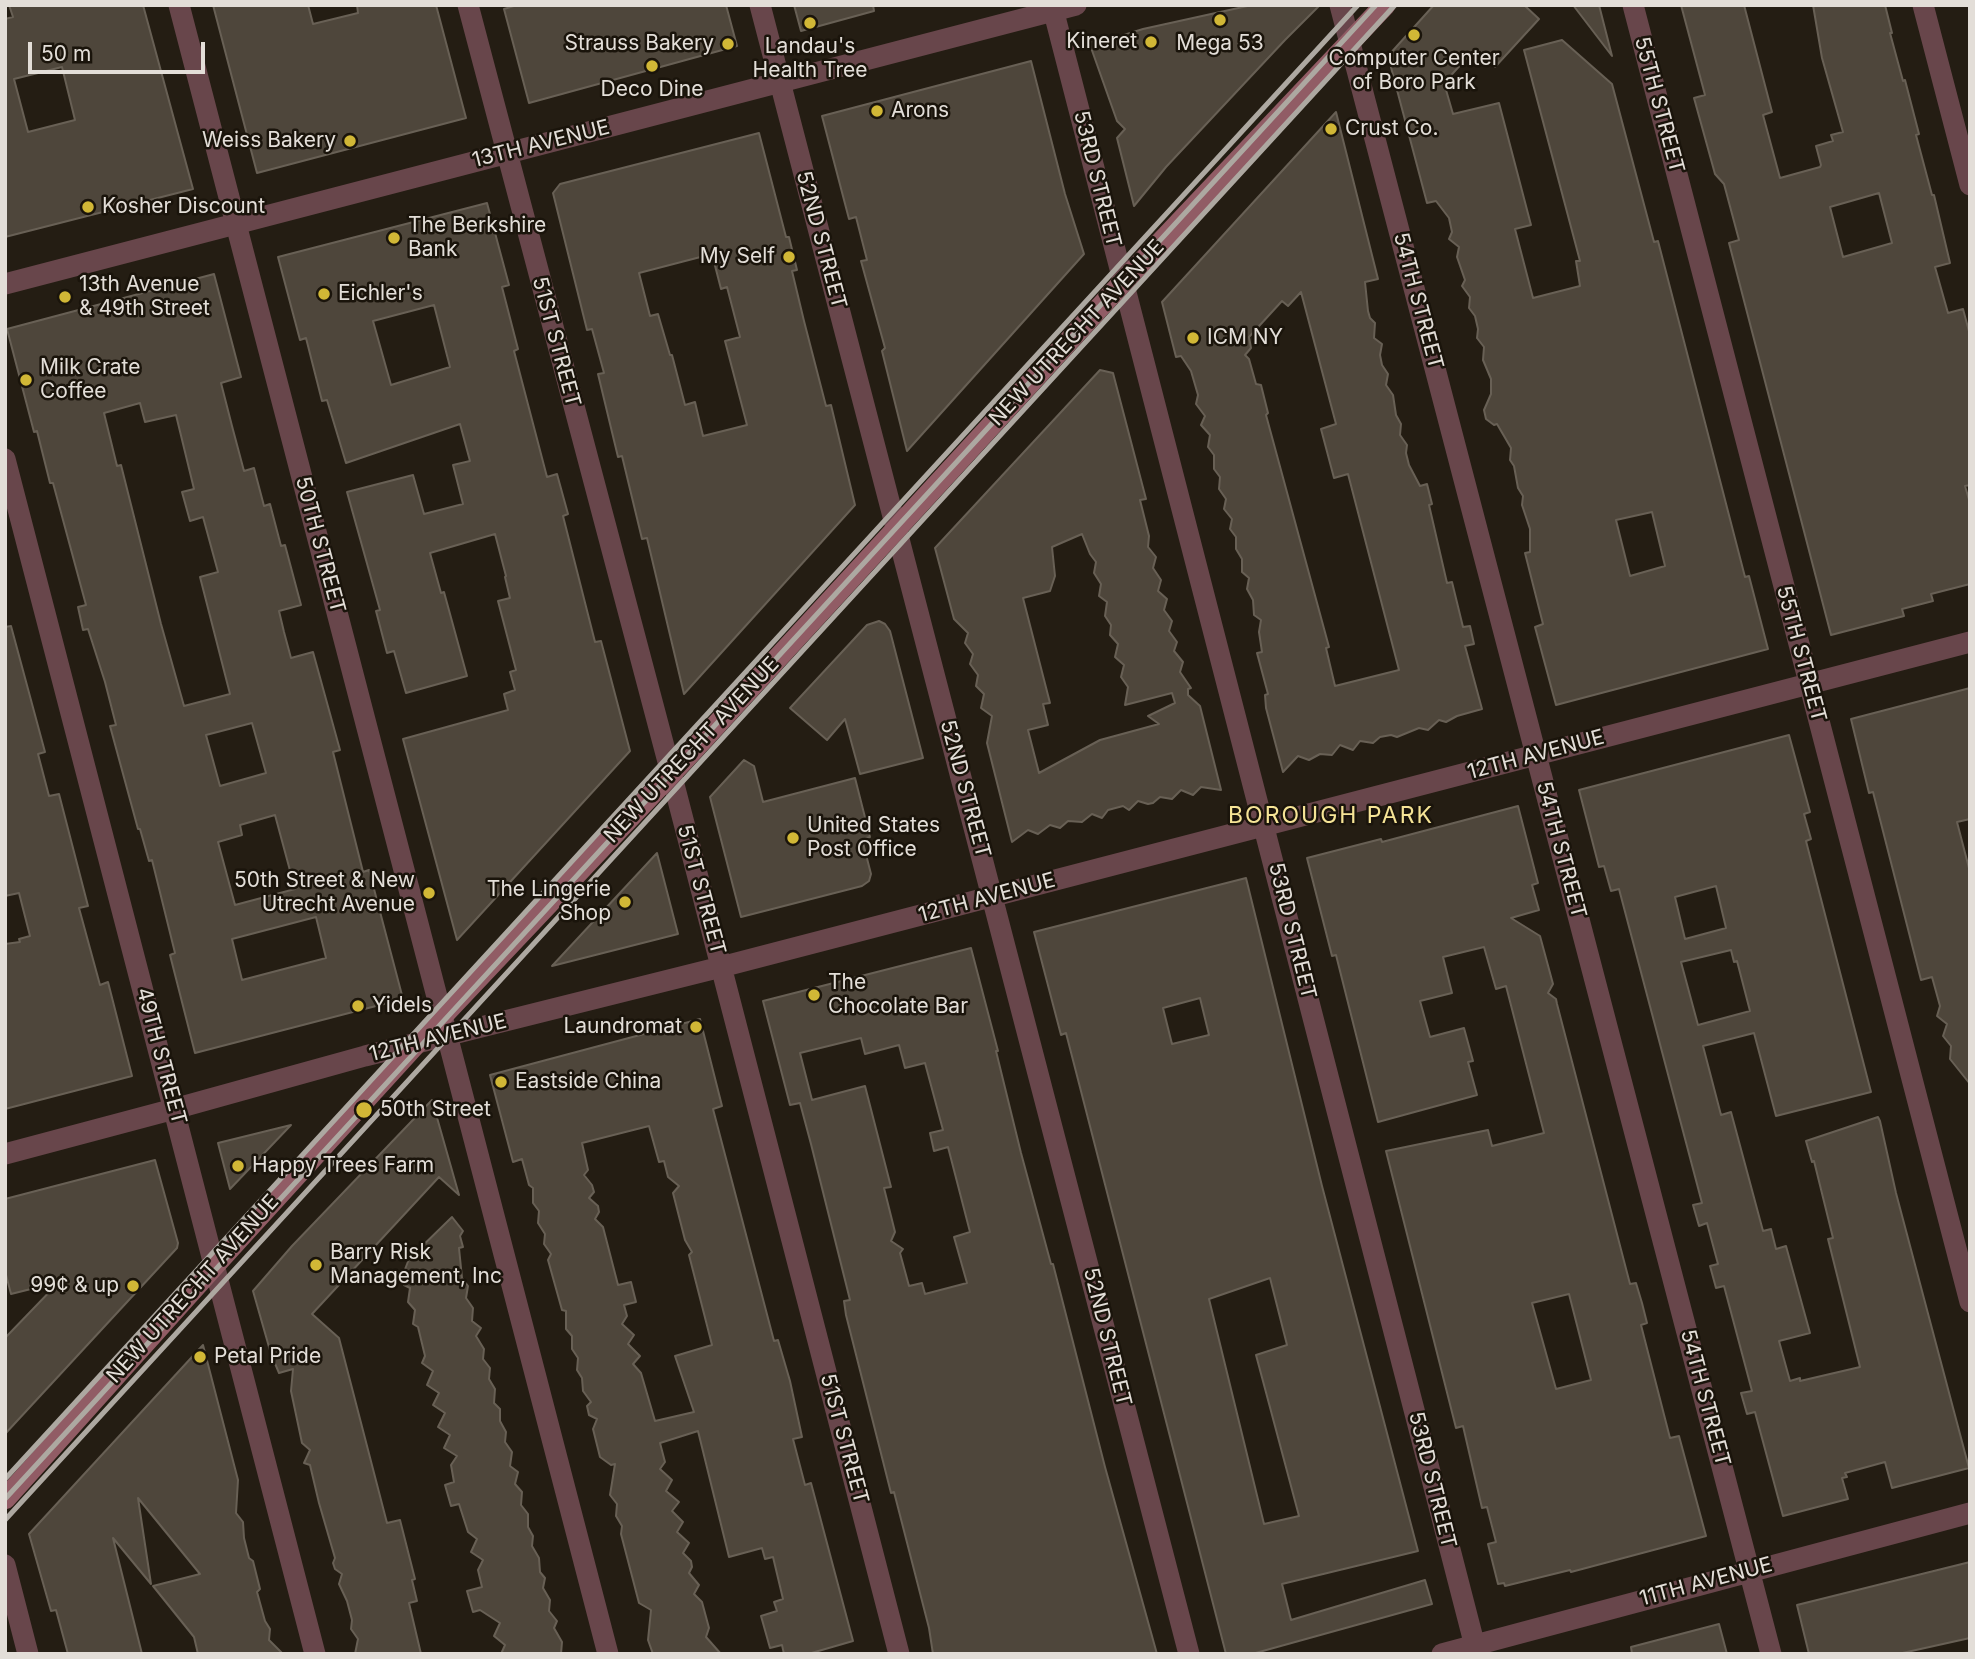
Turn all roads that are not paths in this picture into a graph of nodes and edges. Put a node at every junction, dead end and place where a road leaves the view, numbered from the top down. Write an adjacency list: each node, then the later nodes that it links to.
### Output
1 (179, 5): 14 (street, 50TH STREET)
2 (468, 5): 12 (street, 51ST STREET)
3 (760, 5): 11 (street, 52ND STREET)
4 (1076, 5): 9 (street, 13TH AVENUE)
5 (1340, 5): 10 (street, 54TH STREET)
6 (1385, 5): 10 (street, NEW UTRECHT AVENUE)
7 (1633, 5): 20 (street, 55TH STREET)
8 (1923, 5): 13 (street)
9 (1053, 8): 11 (street, 13TH AVENUE); 15 (street, 53RD STREET)
10 (1350, 40): 15 (street, NEW UTRECHT AVENUE); 21 (street, 54TH STREET)
11 (780, 82): 12 (street, 13TH AVENUE); 18 (street, 52ND STREET)
12 (506, 154): 14 (street, 13TH AVENUE); 22 (street, 51ST STREET)
13 (1970, 185)
14 (236, 224): 16 (street, 13TH AVENUE); 26 (street, 50TH STREET)
15 (1123, 282): 18 (street, NEW UTRECHT AVENUE); 23 (street, 53RD STREET)
16 (5, 284)
17 (5, 459): 28 (street, 49TH STREET)
18 (897, 530): 22 (street, NEW UTRECHT AVENUE); 24 (street, 52ND STREET)
19 (1970, 642): 20 (street, 12TH AVENUE)
20 (1809, 684): 21 (street, 12TH AVENUE); 31 (street, 55TH STREET)
21 (1537, 755): 23 (street, 12TH AVENUE); 35 (street, 54TH STREET)
22 (671, 773): 25 (street, 51ST STREET); 26 (street, NEW UTRECHT AVENUE)
23 (1265, 826): 24 (street, 12TH AVENUE); 36 (street, 53RD STREET)
24 (993, 896): 25 (street, 12TH AVENUE); 41 (street, 52ND STREET)
25 (721, 967): 26 (street, 12TH AVENUE); 40 (street, 51ST STREET)
26 (445, 1026): 27 (street, NEW UTRECHT AVENUE); 39 (street, 50TH STREET)
27 (417, 1043): 28 (street, 12TH AVENUE); 30 (street, NEW UTRECHT AVENUE)
28 (174, 1110): 29 (street, 12TH AVENUE); 30 (street, 49TH STREET)
29 (5, 1154)
30 (215, 1265): 32 (street, NEW UTRECHT AVENUE); 38 (street, 49TH STREET)
31 (1970, 1302)
32 (5, 1499)
33 (1970, 1513): 35 (street, 11TH AVENUE)
34 (5, 1565): 37 (street)
35 (1749, 1570): 36 (street, 11TH AVENUE); 43 (street, 54TH STREET)
36 (1476, 1650): 42 (street, 11TH AVENUE)
37 (28, 1654)
38 (315, 1654)
39 (608, 1654)
40 (899, 1654)
41 (1189, 1654)
42 (1442, 1654)
43 (1771, 1654)

